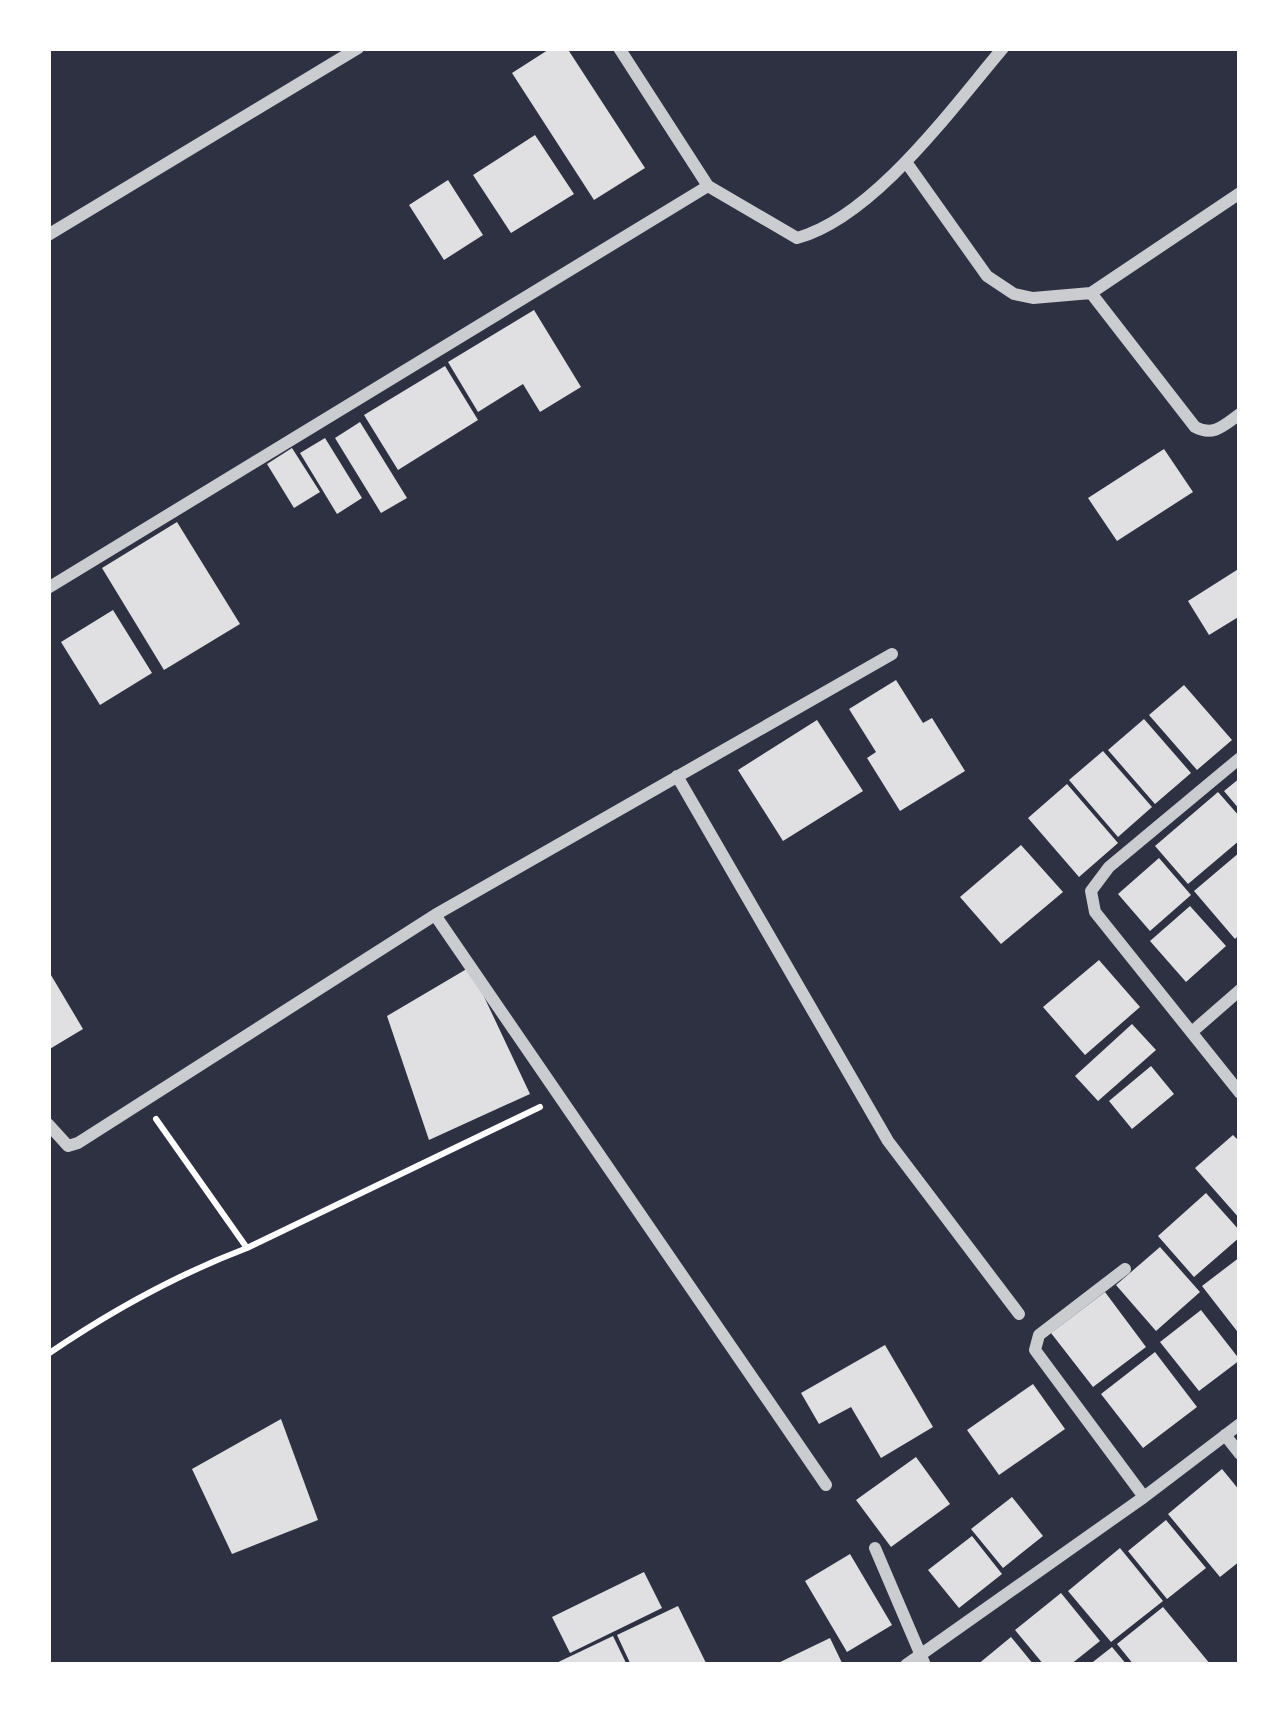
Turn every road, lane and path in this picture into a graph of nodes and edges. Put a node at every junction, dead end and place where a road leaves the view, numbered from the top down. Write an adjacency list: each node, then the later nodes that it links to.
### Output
1 (358, 48): 7 (street)
2 (619, 48): 5 (street)
3 (1003, 48): 4 (street)
4 (906, 162): 5 (street); 8 (street)
5 (708, 186): 10 (street)
6 (1240, 194): 8 (street)
7 (48, 235)
8 (1091, 293): 9 (street)
9 (1240, 414)
10 (48, 588)
11 (892, 654): 13 (street)
12 (1240, 758): 16 (street)
13 (676, 776): 14 (street); 23 (street)
14 (435, 914): 18 (street); 19 (street)
15 (1240, 990): 16 (street)
16 (1193, 1031): 17 (street)
17 (1240, 1093)
18 (560, 1098): 21 (path); 28 (street)
19 (142, 1100): 20 (street); 21 (path)
20 (48, 1124)
21 (248, 1248): 24 (path)
22 (1125, 1269): 29 (street)
23 (1018, 1314)
24 (48, 1354)
25 (1240, 1424): 26 (street)
26 (1225, 1435): 27 (street); 29 (street)
27 (1240, 1454)
28 (826, 1485)
29 (1144, 1497): 31 (street)
30 (875, 1548): 31 (street)
31 (923, 1661): 32 (street)
32 (907, 1665)

